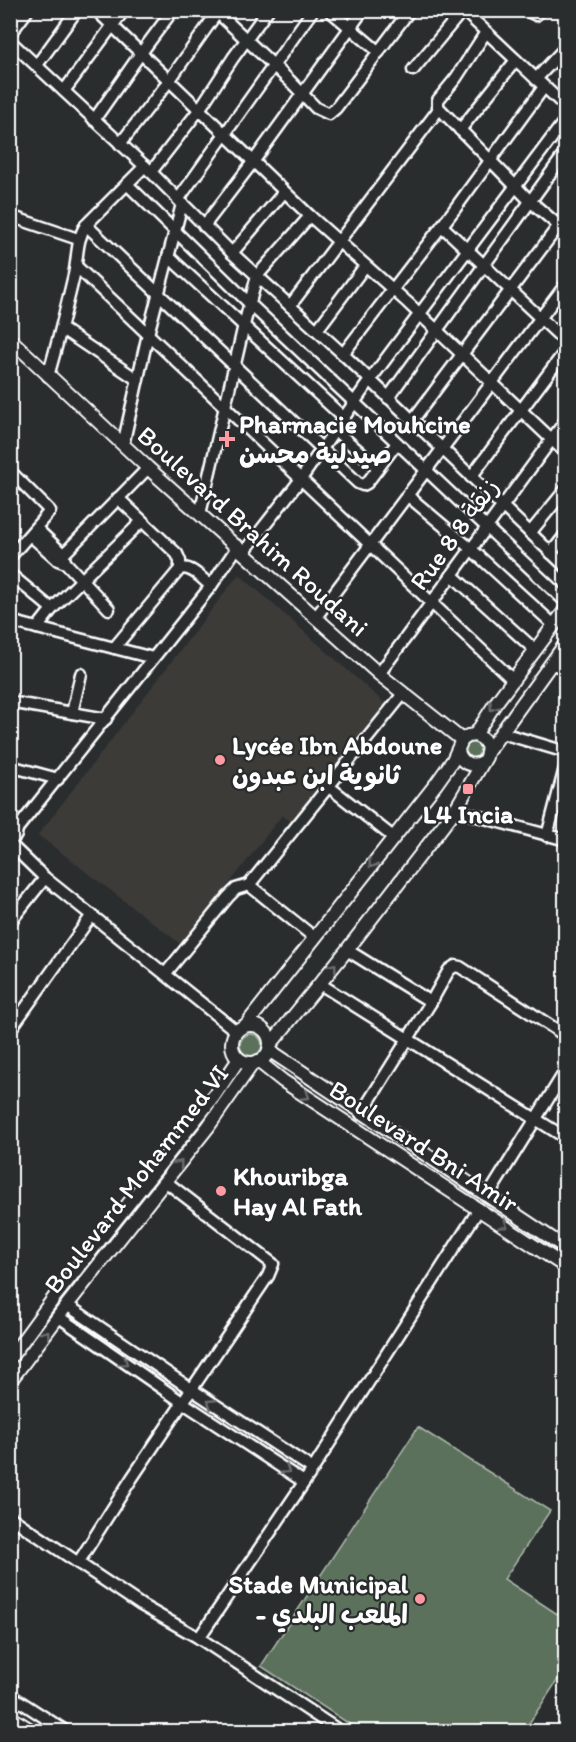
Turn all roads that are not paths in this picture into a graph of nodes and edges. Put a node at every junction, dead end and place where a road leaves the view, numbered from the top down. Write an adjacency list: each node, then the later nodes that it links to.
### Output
1 (28, 10): 18 (street)
2 (77, 10): 26 (street)
3 (96, 10): 15 (street)
4 (124, 10): 15 (street)
5 (173, 10): 23 (street)
6 (268, 10): 19 (street)
7 (313, 10): 25 (street)
8 (329, 10): 16 (street)
9 (363, 10): 16 (street)
10 (410, 10): 22 (street)
11 (526, 10): 12 (street)
12 (542, 10)
13 (217, 11): 19 (street); 29 (street)
14 (467, 12): 17 (street); 27 (street)
15 (112, 26): 23 (street); 31 (street)
16 (351, 28): 22 (street); 32 (street)
17 (486, 32): 24 (street); 34 (street)
18 (10, 34)
19 (247, 39): 25 (street); 35 (street)
20 (10, 41): 26 (street)
21 (566, 47): 28 (street)
22 (379, 52): 32 (street)
23 (141, 53): 29 (street); 37 (street)
24 (516, 60): 28 (street); 38 (street)
25 (273, 64): 32 (street); 39 (street)
26 (37, 65): 31 (street)
27 (413, 70)
28 (536, 79): 30 (street)
29 (169, 81): 35 (street); 40 (street)
30 (544, 87): 33 (street); 42 (street)
31 (64, 91): 37 (street)
32 (302, 93): 43 (street)
33 (566, 107)
34 (440, 109): 38 (street); 59 (street)
35 (199, 110): 39 (street); 44 (street)
36 (566, 119): 46 (street)
37 (94, 120): 40 (street)
38 (460, 130): 42 (street)
39 (225, 136): 43 (street); 49 (street)
40 (120, 144): 44 (street)
41 (566, 152): 48 (street)
42 (491, 160): 46 (street); 55 (street)
43 (253, 162): 47 (street); 54 (street)
44 (148, 169): 45 (street); 49 (street)
45 (127, 184): 53 (street); 57 (street)
46 (516, 185): 48 (street); 60 (street)
47 (284, 192): 51 (street); 61 (street)
48 (530, 201): 56 (street); 63 (street)
49 (180, 202): 54 (street); 57 (street)
50 (10, 216): 58 (street)
51 (310, 216): 59 (street); 66 (street)
52 (566, 216): 56 (street)
53 (86, 225): 58 (street); 70 (street)
54 (204, 226): 61 (street)
55 (442, 226): 60 (street); 68 (street)
56 (562, 229): 69 (street)
57 (174, 231): 62 (street); 71 (street)
58 (78, 239): 64 (street)
59 (339, 242): 65 (street); 72 (street)
60 (467, 250): 63 (street); 73 (street)
61 (232, 253): 66 (street)
62 (168, 256): 70 (street); 75 (street)
63 (483, 265): 69 (street); 78 (street)
64 (76, 266): 76 (street); 79 (street)
65 (365, 266): 68 (street); 77 (street)
66 (257, 276): 71 (street); 72 (street)
67 (566, 284): 74 (street)
68 (393, 290): 73 (street); 83 (street)
69 (510, 290): 74 (street); 84 (street)
70 (159, 293): 79 (street); 85 (street)
71 (250, 304): 75 (street); 91 (street)
72 (290, 306): 77 (street)
73 (420, 315): 78 (street); 88 (street)
74 (540, 317): 80 (street); 89 (street)
75 (244, 325): 85 (street); 94 (street)
76 (62, 329): 86 (street); 87 (street)
77 (317, 330): 83 (street)
78 (436, 331): 84 (street); 90 (street)
79 (148, 334): 87 (street); 92 (street)
80 (566, 342)
81 (14, 343): 86 (main road, Boulevard Brahim Roudani)
82 (566, 350): 93 (street)
83 (343, 354): 88 (street)
84 (461, 355): 89 (street); 96 (street)
85 (235, 366): 92 (street); 102 (street)
86 (48, 376): 100 (main road, Boulevard Brahim Roudani)
87 (138, 380): 100 (street)
88 (370, 380): 90 (street); 91 (street)
89 (491, 383): 93 (street); 101 (street)
90 (388, 398): 96 (street)
91 (356, 402): 94 (street); 99 (street)
92 (225, 406): 109 (street); 114 (street)
93 (520, 411): 98 (street); 108 (street)
94 (344, 418): 97 (street)
95 (566, 420): 98 (street, Rue 8 8 زنقة)
96 (412, 421): 101 (street)
97 (336, 431): 102 (street); 105 (street)
98 (551, 439): 103 (street); 113 (street, Rue 8 8 زنقة)
99 (397, 443): 105 (street); 106 (street)
100 (123, 445): 104 (main road, Boulevard Brahim Roudani)
101 (442, 448): 106 (street); 108 (street)
102 (322, 449): 105 (street); 109 (street)
103 (566, 453)
104 (148, 468): 112 (street); 114 (main road, Boulevard Brahim Roudani)
105 (378, 468)
106 (426, 470): 111 (street); 116 (street)
107 (12, 476): 117 (street)
108 (471, 477): 113 (street)
109 (301, 479): 120 (street); 121 (street)
110 (566, 489): 118 (street)
111 (407, 495): 120 (street); 122 (street)
112 (118, 498): 115 (street); 125 (street)
113 (502, 506): 116 (street, Rue 8 8 زنقة); 118 (street)
114 (200, 514): 121 (main road, Boulevard Brahim Roudani)
115 (142, 521): 127 (street); 130 (street)
116 (486, 528): 122 (street, Rue 8 8 زنقة); 132 (street)
117 (33, 531): 124 (street); 125 (street)
118 (530, 533): 123 (street)
119 (566, 534): 123 (street)
120 (370, 545): 133 (street); 137 (street)
121 (241, 549): 131 (street); 137 (main road, Boulevard Brahim Roudani)
122 (471, 549): 129 (street, Rue 8 8 زنقة); 139 (street)
123 (551, 553): 126 (street)
124 (10, 557)
125 (62, 559): 130 (street)
126 (566, 567)
127 (180, 569): 131 (street); 142 (street)
128 (10, 574): 134 (street)
129 (452, 575): 133 (street, Rue 8 8 زنقة); 143 (street)
130 (83, 580): 134 (street); 135 (street)
131 (211, 586): 144 (street)
132 (566, 602)
133 (432, 603): 148 (street, Rue 8 8 زنقة); 149 (street)
134 (52, 609): 140 (street)
135 (109, 609)
136 (566, 609): 139 (main road)
137 (316, 616): 148 (main road, Boulevard Brahim Roudani)
138 (10, 621): 140 (street)
139 (554, 625): 143 (main road)
140 (37, 628): 142 (street)
141 (566, 643): 145 (main road)
142 (114, 648): 144 (street)
143 (535, 650): 149 (main road)
144 (153, 658): 153 (street)
145 (551, 663): 146 (street); 154 (main road)
146 (566, 668)
147 (81, 674): 152 (street)
148 (380, 674): 150 (main road, Boulevard Brahim Roudani)
149 (513, 680): 155 (main road, one-way to 155)
150 (403, 694): 156 (main road, Boulevard Brahim Roudani); 162 (street)
151 (10, 702): 152 (street)
152 (72, 713): 153 (street)
153 (106, 719): 161 (street)
154 (502, 733): 157 (street); 158 (main road)
155 (475, 735): 156 (main road); 158 (main road)
156 (460, 745): 158 (main road); 166 (main road)
157 (566, 752)
158 (485, 757): 163 (main road)
159 (566, 764): 165 (street)
160 (10, 766): 161 (street)
161 (58, 779): 164 (street)
162 (328, 786): 166 (street); 170 (street)
163 (455, 810): 165 (street); 174 (main road)
164 (14, 825): 168 (street)
165 (548, 836): 167 (street)
166 (393, 837): 173 (main road, one-way to 173)
167 (566, 840)
168 (10, 843): 169 (street)
169 (45, 878): 171 (street); 172 (street)
170 (249, 885): 173 (street); 175 (street)
171 (92, 915): 175 (street); 179 (street)
172 (10, 922)
173 (315, 938): 178 (main road)
174 (347, 950): 176 (main road, one-way to 174); 177 (street)
175 (166, 973): 178 (street)
176 (320, 984): 181 (street); 182 (main road)
177 (432, 1002): 180 (street); 181 (street)
178 (241, 1028): 182 (main road); 183 (main road)
179 (10, 1030)
180 (566, 1036)
181 (408, 1040): 186 (street); 187 (street)
182 (269, 1048): 184 (main road); 186 (main road, Boulevard Bni Amir)
183 (239, 1059): 184 (main road); 196 (main road, Boulevard Mohammed VI)
184 (256, 1062): 189 (main road, Boulevard Mohammed VI, one-way to 184); 191 (main road, Boulevard Bni Amir, one-way to 191)
185 (566, 1070): 187 (street)
186 (361, 1114): 190 (main road, Boulevard Bni Amir)
187 (534, 1120): 188 (street); 190 (street)
188 (566, 1138)
189 (165, 1181): 194 (main road, Boulevard Mohammed VI); 198 (street)
190 (488, 1196): 192 (main road, Boulevard Bni Amir)
191 (480, 1209): 193 (main road, Boulevard Bni Amir, one-way to 193); 202 (street)
192 (566, 1248)
193 (566, 1267)
194 (67, 1305): 195 (main road, Boulevard Mohammed VI); 198 (street)
195 (59, 1317): 197 (main road, Boulevard Mohammed VI, one-way to 195); 199 (street, one-way to 199)
196 (10, 1358)
197 (10, 1381)
198 (191, 1389): 199 (street); 200 (street, one-way to 198)
199 (182, 1402): 201 (street); 205 (street)
200 (244, 1424): 201 (street); 202 (street)
201 (235, 1436): 203 (street, one-way to 203)
202 (313, 1469): 203 (street)
203 (304, 1482): 206 (street)
204 (10, 1517): 205 (street)
205 (78, 1563): 206 (street)
206 (199, 1638): 211 (street)
207 (10, 1695): 210 (street)
208 (10, 1717): 209 (main road)
209 (34, 1731)
210 (67, 1731)
211 (340, 1731)

